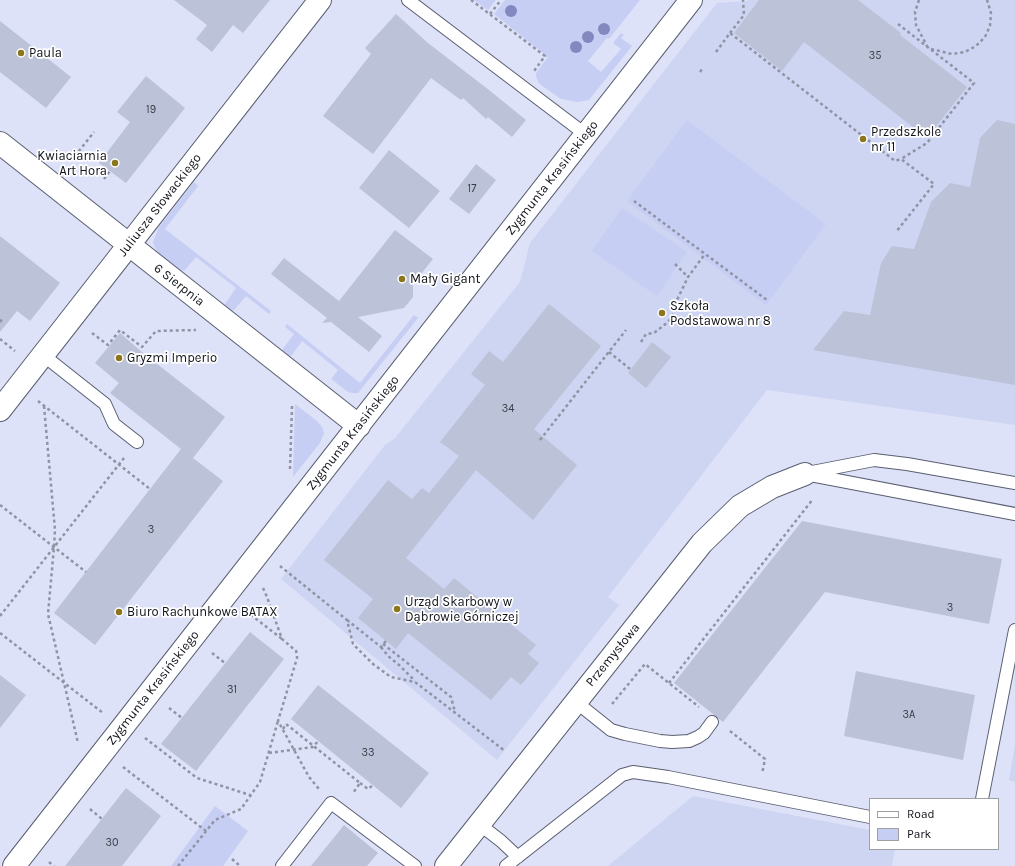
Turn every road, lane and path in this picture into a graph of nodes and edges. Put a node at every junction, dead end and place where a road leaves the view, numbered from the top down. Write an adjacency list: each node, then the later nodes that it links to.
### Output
1 (320, 0): 26 (street, Juliusza Słowackiego)
2 (408, 0): 16 (lane)
3 (471, 0): 9 (path)
4 (501, 0): 9 (path)
5 (691, 0): 18 (street, Zygmunta Krasińskiego)
6 (744, 0): 11 (path)
7 (919, 0): 12 (path)
8 (987, 0): 12 (path)
9 (490, 14): 16 (path)
10 (898, 24): 12 (path)
11 (730, 33): 13 (path); 21 (path)
12 (928, 48): 21 (path)
13 (716, 52)
14 (703, 68): 15 (path)
15 (700, 72)
16 (521, 86): 18 (lane)
17 (94, 132): 20 (path)
18 (586, 134): 44 (street, Zygmunta Krasińskiego)
19 (0, 143): 26 (street, 6 Sierpnia)
20 (75, 156)
21 (901, 158): 25 (path)
22 (110, 171): 23 (path)
23 (104, 179)
24 (634, 201): 27 (path)
25 (896, 232)
26 (128, 245): 31 (street, Juliusza Słowackiego); 44 (street, 6 Sierpnia)
27 (705, 254): 29 (path); 30 (path)
28 (675, 264): 29 (path)
29 (688, 277): 36 (path)
30 (767, 300)
31 (72, 317): 34 (path); 38 (street, Juliusza Słowackiego)
32 (3, 318): 33 (path)
33 (0, 322)
34 (201, 330)
35 (626, 330): 37 (path)
36 (641, 342)
37 (609, 352): 39 (path); 45 (path)
38 (43, 355): 40 (street, Juliusza Słowackiego); 46 (lane)
39 (630, 369)
40 (19, 386): 42 (path); 43 (street, Juliusza Słowackiego)
41 (292, 403): 48 (path)
42 (44, 406): 47 (path); 55 (path)
43 (0, 410)
44 (359, 426): 56 (street, Zygmunta Krasińskiego)
45 (540, 440)
46 (137, 442): 47 (path)
47 (119, 465): 52 (path); 55 (path)
48 (290, 470)
49 (805, 474): 50 (lane); 51 (lane); 72 (street, Przemysłowa)
50 (830, 478): 54 (lane); 71 (path)
51 (1015, 483)
52 (150, 489)
53 (0, 505): 55 (path)
54 (1015, 514)
55 (54, 547): 58 (path); 60 (path); 70 (path)
56 (251, 564): 64 (path); 77 (street, Zygmunta Krasińskiego)
57 (282, 568): 61 (path)
58 (86, 572)
59 (244, 609): 64 (path)
60 (0, 616)
61 (346, 620): 67 (path); 69 (path)
62 (1015, 630): 89 (lane)
63 (0, 633): 70 (path)
64 (282, 639): 74 (path)
65 (386, 641): 66 (path)
66 (383, 644): 67 (path); 73 (path)
67 (381, 647): 69 (path)
68 (664, 679): 75 (path)
69 (415, 682): 73 (path)
70 (64, 683): 77 (path); 85 (path)
71 (669, 683)
72 (576, 702): 75 (lane); 84 (street, Przemysłowa)
73 (456, 713): 84 (path)
74 (278, 720): 78 (path); 83 (path)
75 (599, 721): 76 (lane)
76 (712, 722)
77 (124, 726): 82 (street, Zygmunta Krasińskiego); 88 (path)
78 (283, 729): 80 (path); 81 (path)
79 (318, 741): 80 (path)
80 (313, 747): 81 (path); 86 (path)
81 (294, 749): 83 (path); 90 (path)
82 (103, 752): 85 (street, Zygmunta Krasińskiego); 94 (path)
83 (269, 753): 88 (path)
84 (524, 766): 93 (street, Przemysłowa)
85 (86, 775): 97 (street, Zygmunta Krasińskiego)
86 (360, 783): 87 (path); 91 (path)
87 (373, 785)
88 (250, 795): 94 (path)
89 (982, 798)
90 (331, 803): 91 (lane); 100 (lane)
91 (341, 810): 101 (lane)
92 (869, 817): 95 (lane)
93 (478, 824): 95 (lane); 102 (street, Przemysłowa)
94 (206, 832): 98 (path)
95 (518, 857): 103 (lane)
96 (232, 859): 99 (path)
97 (14, 866)
98 (178, 866)
99 (240, 866)
100 (282, 866)
101 (415, 866)
102 (446, 866)
103 (506, 866)

